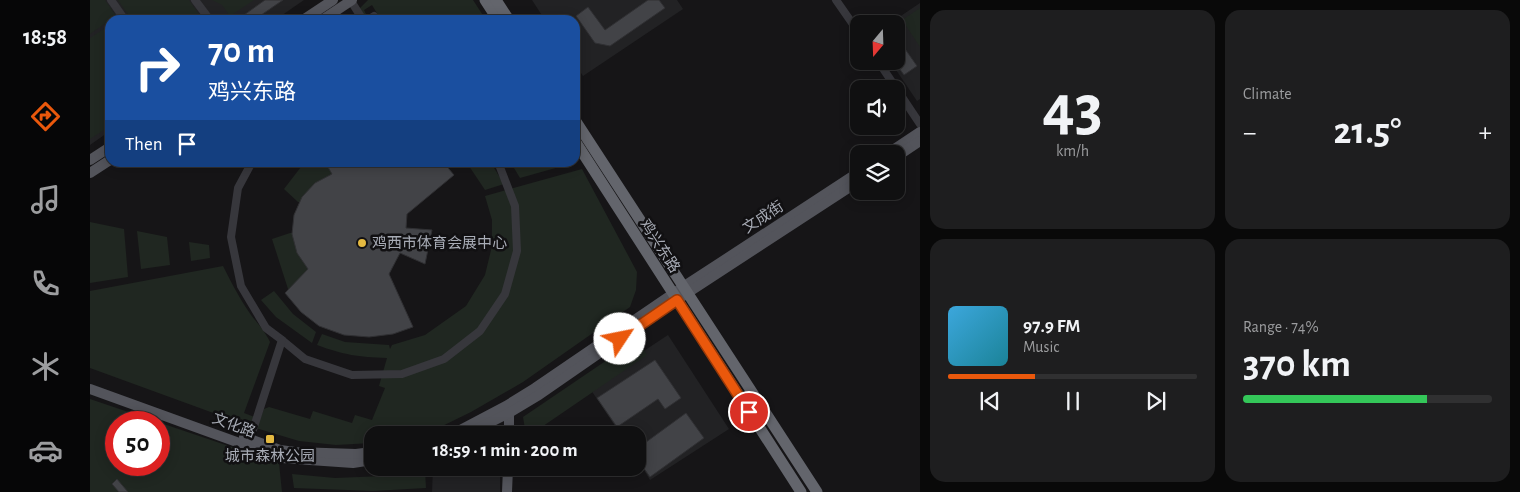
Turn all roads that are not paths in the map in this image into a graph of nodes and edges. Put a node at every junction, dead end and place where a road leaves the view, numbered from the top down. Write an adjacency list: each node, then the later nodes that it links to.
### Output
1 (111, 0): 8 (street)
2 (195, 0): 9 (street)
3 (333, 0): 10 (main road)
4 (351, 0): 11 (main road); 12 (street)
5 (485, 0): 13 (highway)
6 (496, 0): 14 (highway)
7 (836, 0): 15 (street)
8 (122, 15)
9 (206, 15)
10 (310, 15)
11 (329, 15)
12 (360, 15)
13 (495, 15)
14 (506, 15)
15 (850, 20)
16 (884, 70): 17 (street)
17 (920, 124)
18 (580, 128): 32 (highway, 鸡兴东路)
19 (920, 132): 21 (main road)
20 (920, 141): 24 (main road)
21 (900, 145)
22 (580, 149): 33 (highway, 鸡兴东路)
23 (105, 150): 25 (main road)
24 (905, 151)
25 (90, 160)
26 (105, 163): 29 (main road)
27 (249, 167): 34 (street)
28 (500, 167): 34 (street)
29 (90, 173)
30 (850, 178): 32 (main road, 文成街)
31 (850, 187): 32 (main road, 文成街)
32 (686, 290): 33 (main road); 47 (highway, 鸡兴东路)
33 (675, 297): 37 (main road); 46 (highway, 鸡兴东路)
34 (282, 340): 41 (street)
35 (90, 382): 41 (main road, 文化路)
36 (90, 389): 43 (main road, 文化路)
37 (507, 409): 38 (main road); 39 (main road); 40 (main road)
38 (470, 426)
39 (480, 426)
40 (508, 426)
41 (250, 439): 42 (main road, 文化路)
42 (364, 453)
43 (364, 461)
44 (508, 476): 45 (main road)
45 (508, 492)
46 (801, 492)
47 (817, 492)

